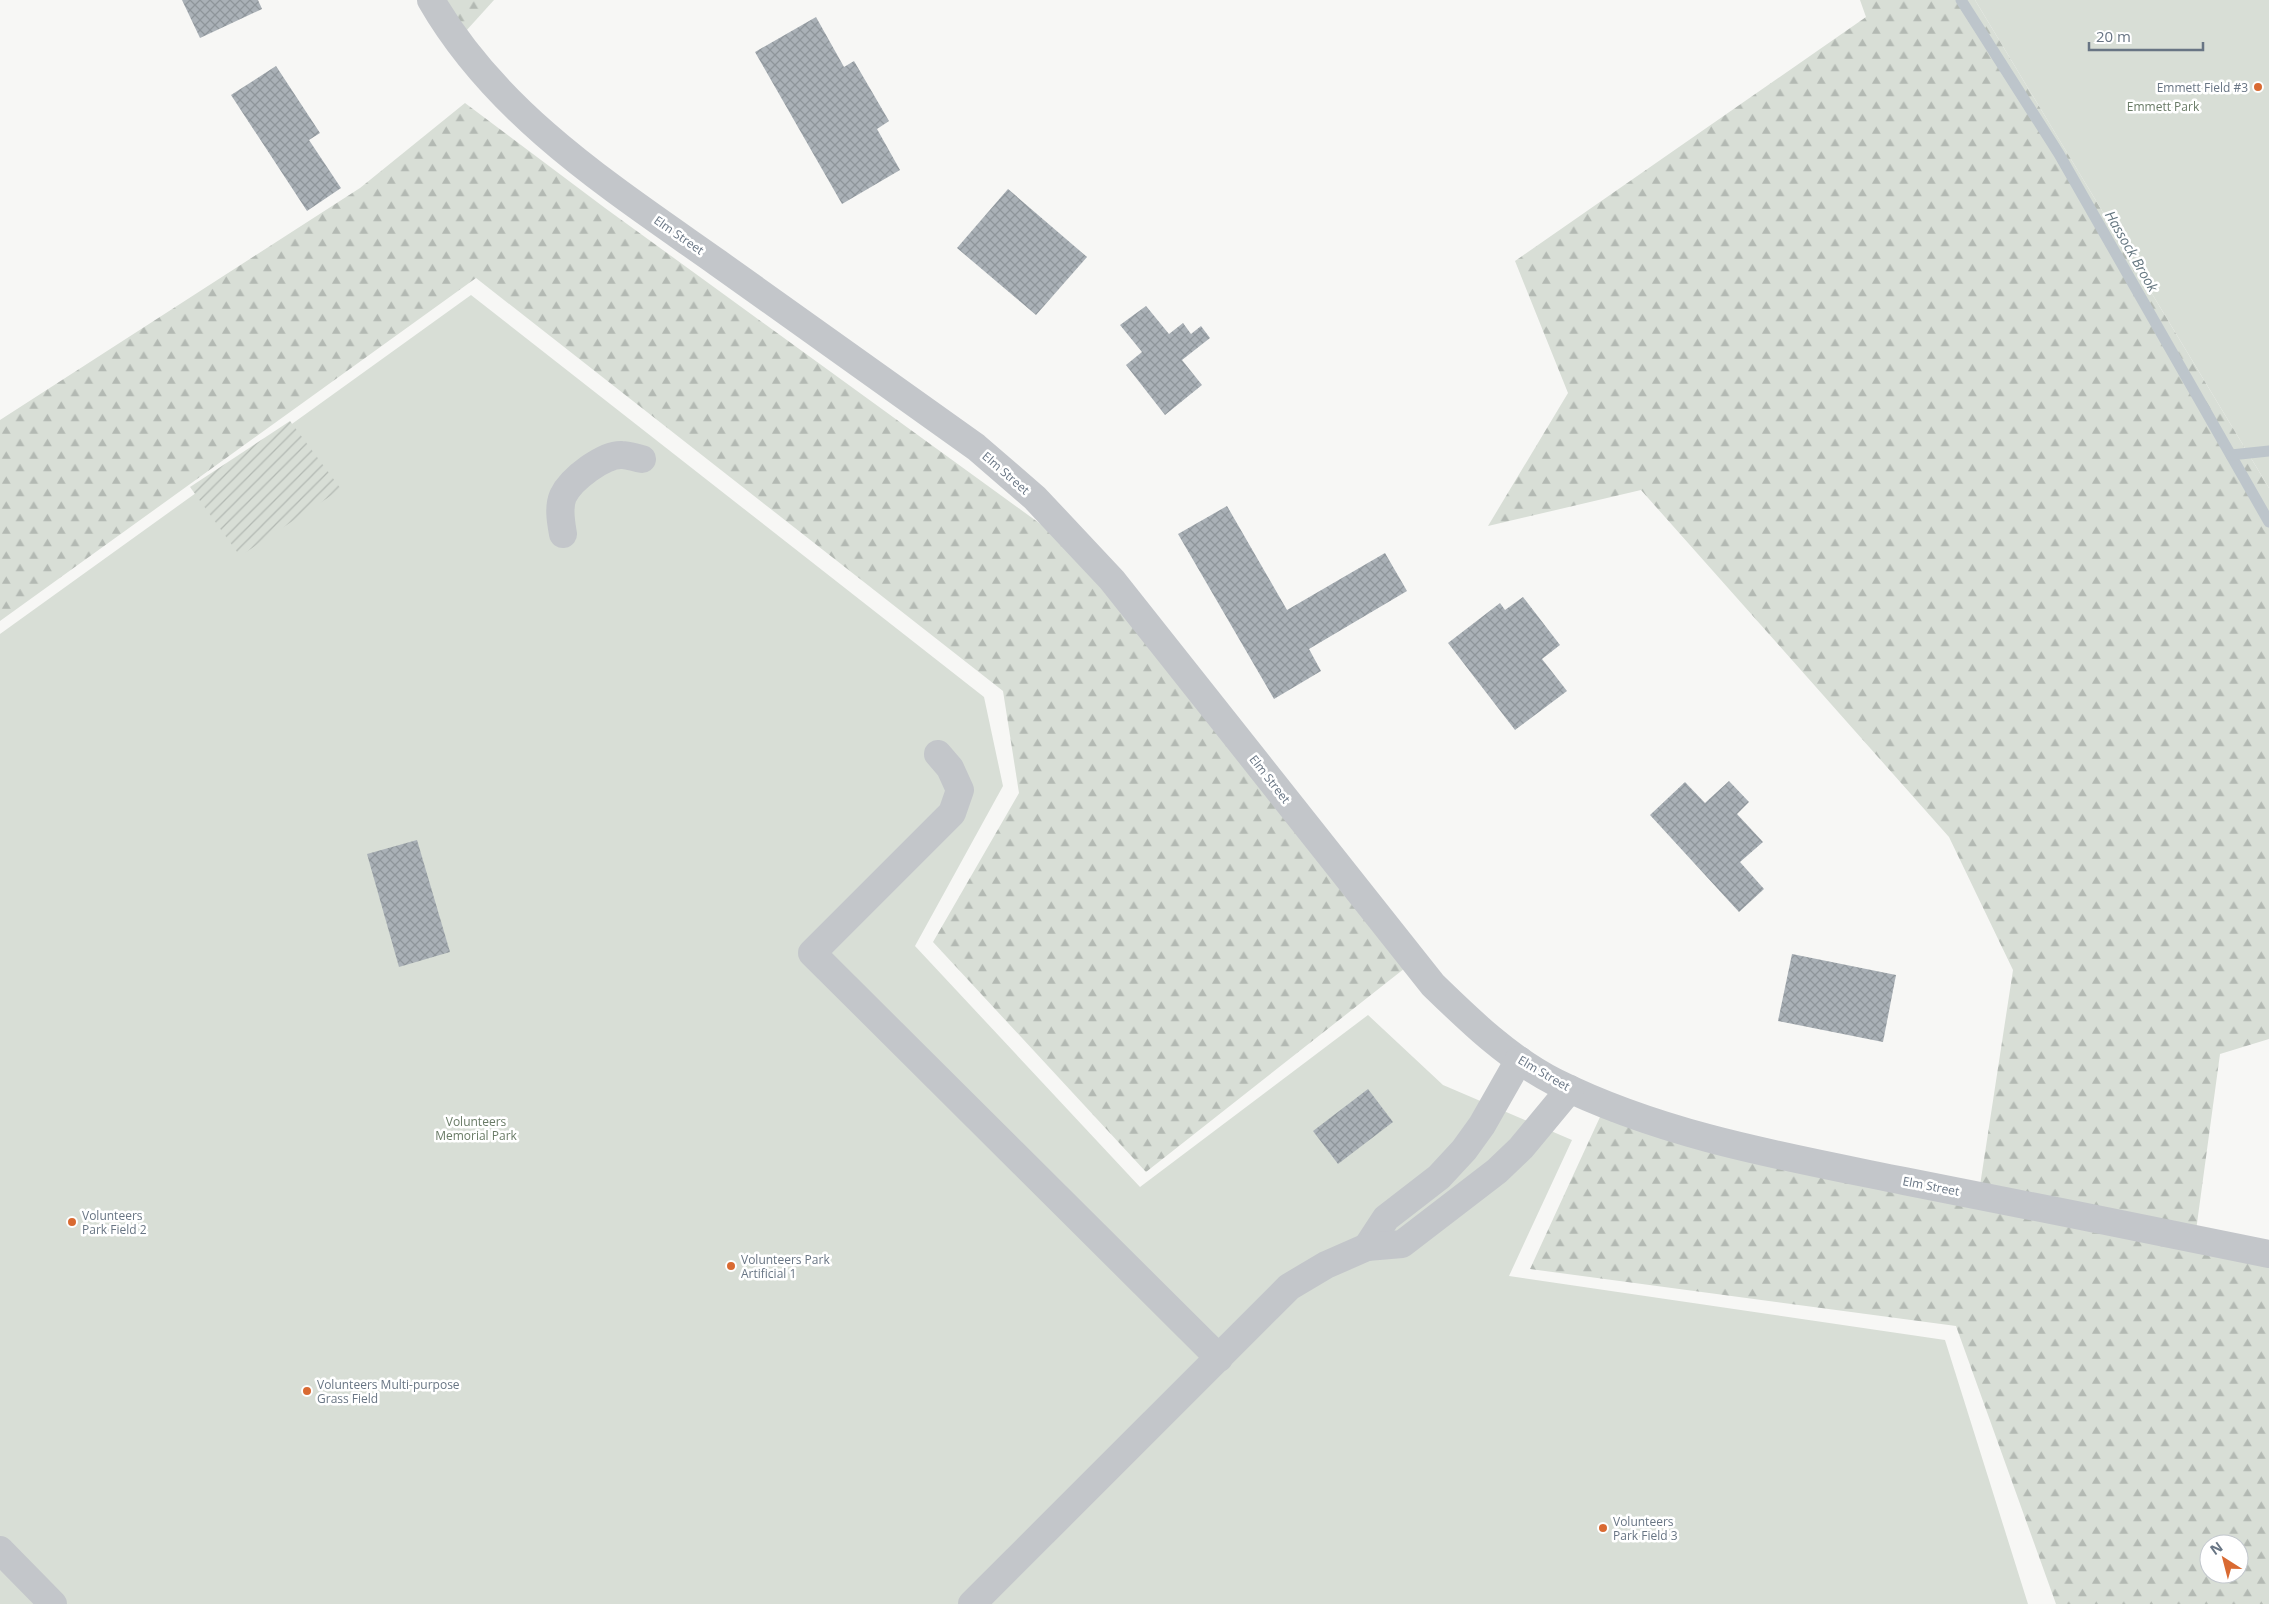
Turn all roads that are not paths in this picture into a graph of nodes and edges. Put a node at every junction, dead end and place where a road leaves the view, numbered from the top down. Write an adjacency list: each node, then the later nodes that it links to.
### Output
1 (430, 0): 5 (street, Elm Street)
2 (642, 459): 3 (street)
3 (562, 534)
4 (938, 754): 9 (street)
5 (1519, 1060): 6 (street, Elm Street); 7 (street)
6 (1570, 1089): 7 (street); 8 (street, Elm Street)
7 (1367, 1247): 9 (street)
8 (2269, 1254)
9 (1219, 1358): 12 (street)
10 (0, 1550): 11 (street)
11 (53, 1604)
12 (972, 1604)

